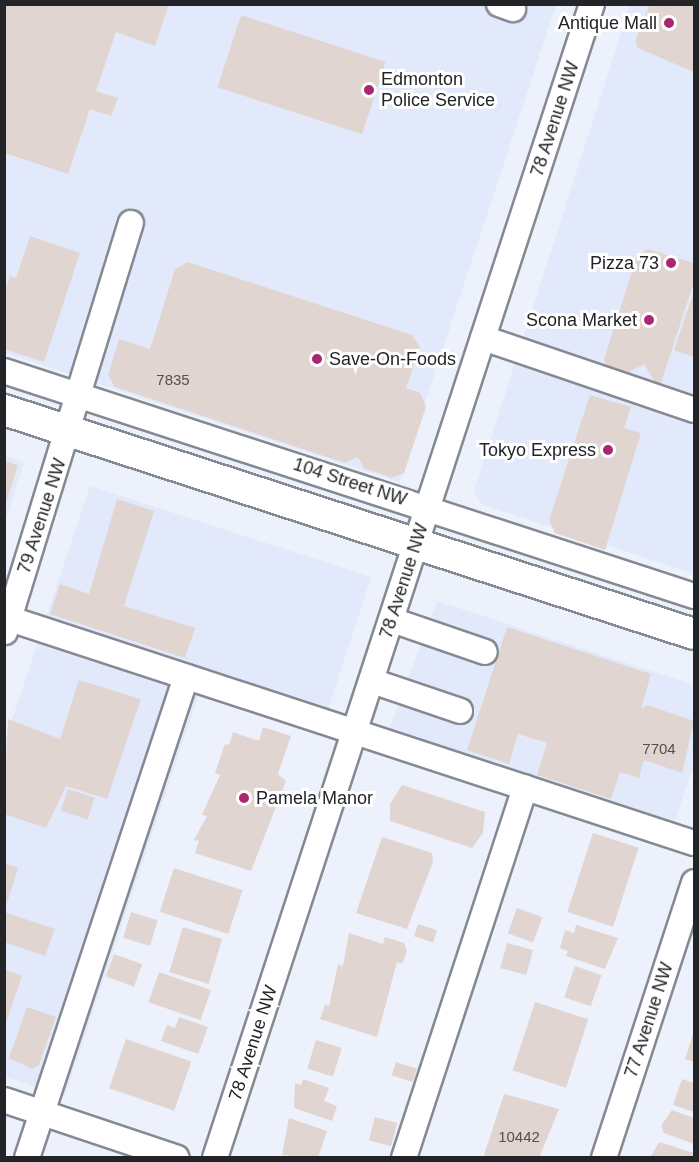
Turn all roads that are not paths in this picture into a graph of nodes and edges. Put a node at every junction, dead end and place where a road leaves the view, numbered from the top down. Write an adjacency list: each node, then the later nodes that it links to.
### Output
1 (592, 4): 3 (street, 78 Avenue NW)
2 (131, 223): 5 (street, 79 Avenue NW)
3 (483, 338): 7 (street); 9 (street, 78 Avenue NW)
4 (4, 371): 5 (street, 104 Street NW)
5 (74, 394): 8 (street, 79 Avenue NW); 9 (street, 104 Street NW)
6 (4, 410): 8 (main road)
7 (694, 410)
8 (69, 432): 10 (main road); 13 (street, 79 Avenue NW)
9 (428, 507): 10 (street, 78 Avenue NW); 11 (street, 104 Street NW)
10 (417, 544): 12 (street, 78 Avenue NW); 14 (main road)
11 (694, 596)
12 (392, 620): 15 (street); 17 (street, 78 Avenue NW)
13 (6, 623): 16 (street)
14 (694, 634)
15 (485, 652)
16 (186, 677): 19 (street); 24 (street)
17 (372, 681): 18 (street); 19 (street, 78 Avenue NW)
18 (460, 711)
19 (355, 732): 20 (street); 27 (street, 78 Avenue NW)
20 (525, 787): 21 (street); 28 (street)
21 (694, 843)
22 (694, 882): 29 (street, 77 Avenue NW)
23 (4, 1100): 24 (street)
24 (42, 1113): 25 (street); 26 (street)
25 (27, 1158)
26 (177, 1158)
27 (215, 1158)
28 (404, 1158)
29 (604, 1158)

